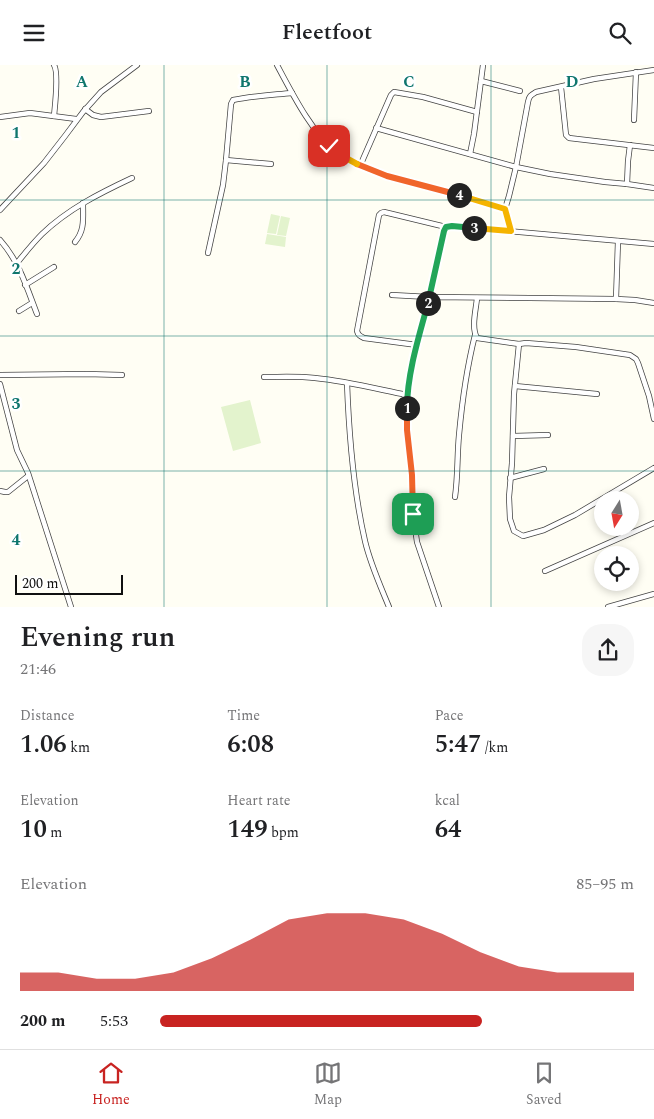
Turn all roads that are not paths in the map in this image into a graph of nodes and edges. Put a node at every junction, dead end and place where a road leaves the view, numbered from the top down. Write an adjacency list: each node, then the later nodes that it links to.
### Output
1 (54, 65): 14 (street)
2 (137, 65): 11 (street)
3 (277, 65): 10 (street)
4 (483, 65): 7 (street)
5 (654, 70): 6 (street)
6 (636, 72): 8 (street); 17 (street)
7 (481, 81): 9 (street); 13 (street)
8 (561, 87): 19 (street); 25 (street)
9 (520, 91)
10 (292, 93): 22 (street); 24 (street)
11 (85, 109): 12 (street); 16 (street)
12 (149, 111)
13 (477, 111): 18 (street); 21 (street)
14 (54, 116): 15 (street); 16 (street)
15 (0, 117)
16 (76, 119): 31 (street)
17 (634, 120)
18 (376, 129): 21 (street); 24 (street)
19 (630, 145): 20 (street); 27 (street)
20 (654, 148)
21 (470, 154): 25 (street)
22 (226, 160): 23 (street); 38 (street)
23 (271, 165)
24 (360, 166): 30 (street)
25 (516, 167): 27 (street); 30 (street)
26 (132, 178): 29 (street)
27 (627, 184): 28 (street)
28 (654, 188)
29 (83, 203): 36 (street); 39 (street)
30 (505, 209): 33 (street)
31 (0, 210)
32 (446, 227): 33 (street); 43 (street); 52 (street)
33 (511, 231): 35 (street)
34 (0, 240): 39 (street)
35 (618, 241): 37 (street); 45 (street)
36 (75, 243)
37 (654, 244)
38 (208, 253)
39 (17, 263): 41 (street)
40 (54, 267): 41 (street)
41 (25, 285): 46 (street)
42 (392, 295): 43 (street)
43 (430, 297): 44 (street); 52 (street)
44 (477, 298): 45 (street); 50 (street)
45 (616, 299): 47 (street)
46 (32, 303): 48 (street); 49 (street)
47 (654, 303)
48 (19, 311)
49 (37, 314)
50 (475, 335): 51 (street); 70 (street)
51 (519, 344): 58 (street); 61 (street)
52 (417, 345): 60 (street)
53 (0, 375): 54 (street)
54 (122, 375)
55 (264, 377): 56 (street)
56 (347, 383): 60 (street); 75 (street)
57 (0, 384): 67 (street)
58 (515, 386): 59 (street); 64 (street)
59 (597, 394)
60 (407, 395): 76 (street)
61 (653, 407): 62 (street)
62 (654, 419)
63 (548, 435): 64 (street)
64 (513, 437): 68 (street)
65 (654, 468): 68 (street)
66 (544, 469): 68 (street)
67 (28, 476): 69 (street); 74 (street)
68 (510, 478)
69 (0, 491)
70 (455, 497)
71 (654, 523): 72 (street)
72 (545, 571)
73 (654, 594): 77 (street)
74 (71, 607)
75 (389, 607)
76 (439, 607)
77 (608, 607)

